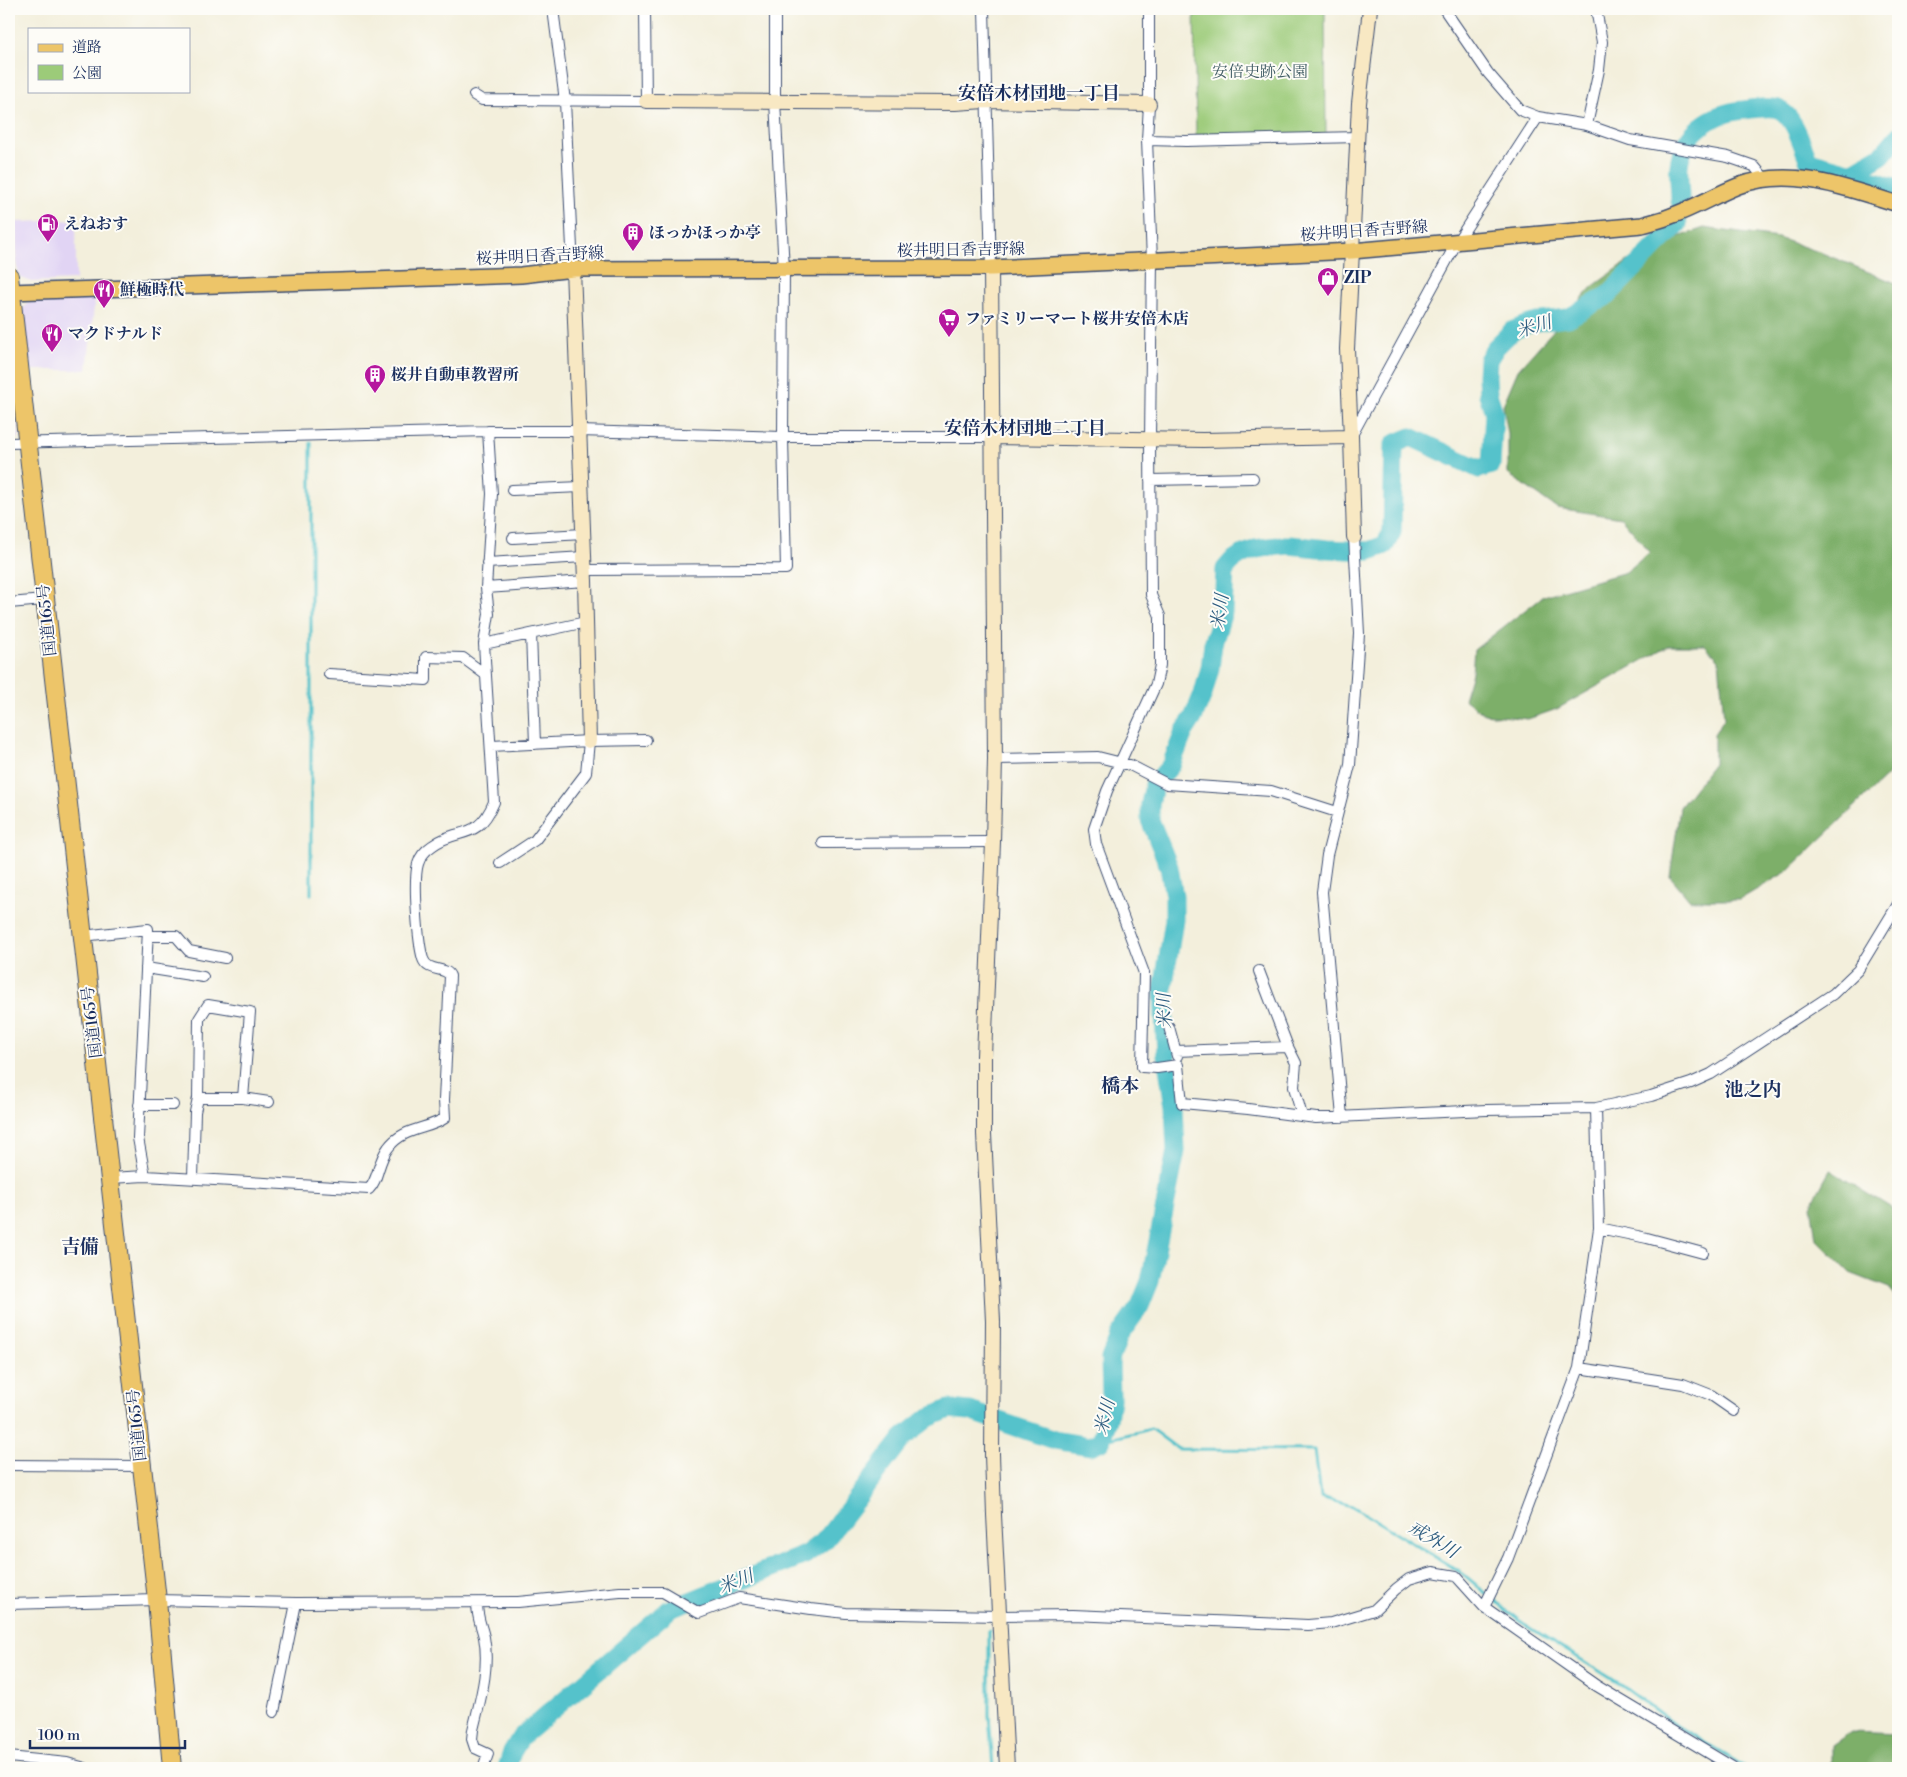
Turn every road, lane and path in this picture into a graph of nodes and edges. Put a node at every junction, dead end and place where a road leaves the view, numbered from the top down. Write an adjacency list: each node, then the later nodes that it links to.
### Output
1 (553, 9): 10 (street)
2 (646, 9): 11 (street)
3 (775, 9): 12 (street)
4 (984, 9): 13 (street)
5 (1149, 9): 14 (street)
6 (1370, 9): 17 (street)
7 (1444, 9): 15 (street)
8 (1596, 9): 16 (street)
9 (474, 95): 10 (street)
10 (565, 101): 11 (street); 25 (street)
11 (646, 101): 12 (street)
12 (775, 101): 13 (street); 26 (street)
13 (985, 101): 14 (street); 24 (street)
14 (1149, 104): 18 (street)
15 (1538, 117): 16 (street); 21 (street)
16 (1587, 125): 19 (street)
17 (1358, 137): 18 (street); 22 (street)
18 (1147, 140): 23 (street)
19 (1765, 179): 20 (main road, 桜井明日香吉野線); 21 (main road, 桜井明日香吉野線)
20 (1898, 204)
21 (1457, 242): 22 (main road, 桜井明日香吉野線); 32 (street)
22 (1352, 251): 23 (main road, 桜井明日香吉野線); 32 (street)
23 (1152, 260): 24 (main road, 桜井明日香吉野線); 33 (street)
24 (990, 268): 26 (main road, 桜井明日香吉野線); 31 (street)
25 (573, 269): 26 (main road, 桜井明日香吉野線); 27 (main road, 桜井明日香吉野線); 29 (street)
26 (784, 270): 30 (street)
27 (9, 286): 34 (highway, 国道165号)
28 (488, 431): 29 (street); 34 (street); 43 (street)
29 (579, 431): 30 (street); 38 (street)
30 (784, 437): 31 (street); 44 (street)
31 (992, 437): 33 (street); 57 (street)
32 (1351, 437): 33 (street); 41 (street)
33 (1150, 440): 37 (street)
34 (28, 442): 35 (street); 46 (highway, 国道165号)
35 (9, 443)
36 (1254, 478): 37 (street)
37 (1150, 480): 58 (street)
38 (581, 487): 39 (street); 40 (street)
39 (512, 490)
40 (583, 534): 42 (street); 44 (street)
41 (1354, 537): 59 (street)
42 (513, 538)
43 (488, 563): 44 (street); 45 (street)
44 (585, 569): 45 (street); 48 (street)
45 (486, 588): 50 (street)
46 (44, 600): 47 (street); 64 (highway, 国道165号)
47 (9, 603)
48 (586, 622): 49 (street); 54 (street)
49 (531, 634): 50 (street); 55 (street)
50 (484, 644): 52 (street)
51 (329, 674): 52 (street)
52 (486, 674): 56 (street)
53 (646, 740): 54 (street)
54 (589, 741): 55 (street); 62 (street)
55 (535, 744): 56 (street)
56 (490, 746): 84 (street)
57 (995, 759): 58 (street); 60 (street)
58 (1120, 761): 59 (street); 73 (street)
59 (1337, 812): 81 (street)
60 (993, 842): 61 (street); 96 (street)
61 (823, 843)
62 (500, 862)
63 (1898, 904): 79 (street)
64 (82, 936): 65 (street); 83 (highway, 国道165号)
65 (148, 936): 66 (street); 67 (street)
66 (225, 958)
67 (146, 968): 69 (street); 77 (street)
68 (1259, 971): 71 (street)
69 (203, 976)
70 (1169, 1027): 72 (street)
71 (1288, 1047): 72 (street); 80 (street)
72 (1176, 1051): 73 (street)
73 (1178, 1065): 80 (street)
74 (198, 1098): 75 (street); 75 (street); 84 (street)
75 (243, 1098): 76 (street)
76 (269, 1102)
77 (139, 1105): 78 (street); 82 (street)
78 (173, 1105)
79 (1596, 1108): 81 (street); 85 (street)
80 (1302, 1116): 81 (street)
81 (1342, 1117)
82 (144, 1176): 83 (street); 84 (street)
83 (110, 1178): 90 (highway, 国道165号)
84 (192, 1178)
85 (1600, 1228): 86 (street); 87 (street)
86 (1703, 1253)
87 (1579, 1368): 88 (street); 95 (street)
88 (1734, 1411)
89 (9, 1465): 90 (street)
90 (141, 1466): 91 (highway, 国道165号)
91 (157, 1600): 92 (street); 94 (street); 100 (highway, 国道165号)
92 (296, 1603): 93 (street); 97 (street)
93 (477, 1603): 96 (street); 101 (street)
94 (9, 1604)
95 (1484, 1607): 96 (street); 103 (street)
96 (999, 1616): 102 (street)
97 (274, 1712)
98 (9, 1757): 99 (street)
99 (85, 1768)
100 (172, 1768)
101 (483, 1768)
102 (1007, 1768)
103 (1734, 1768)

